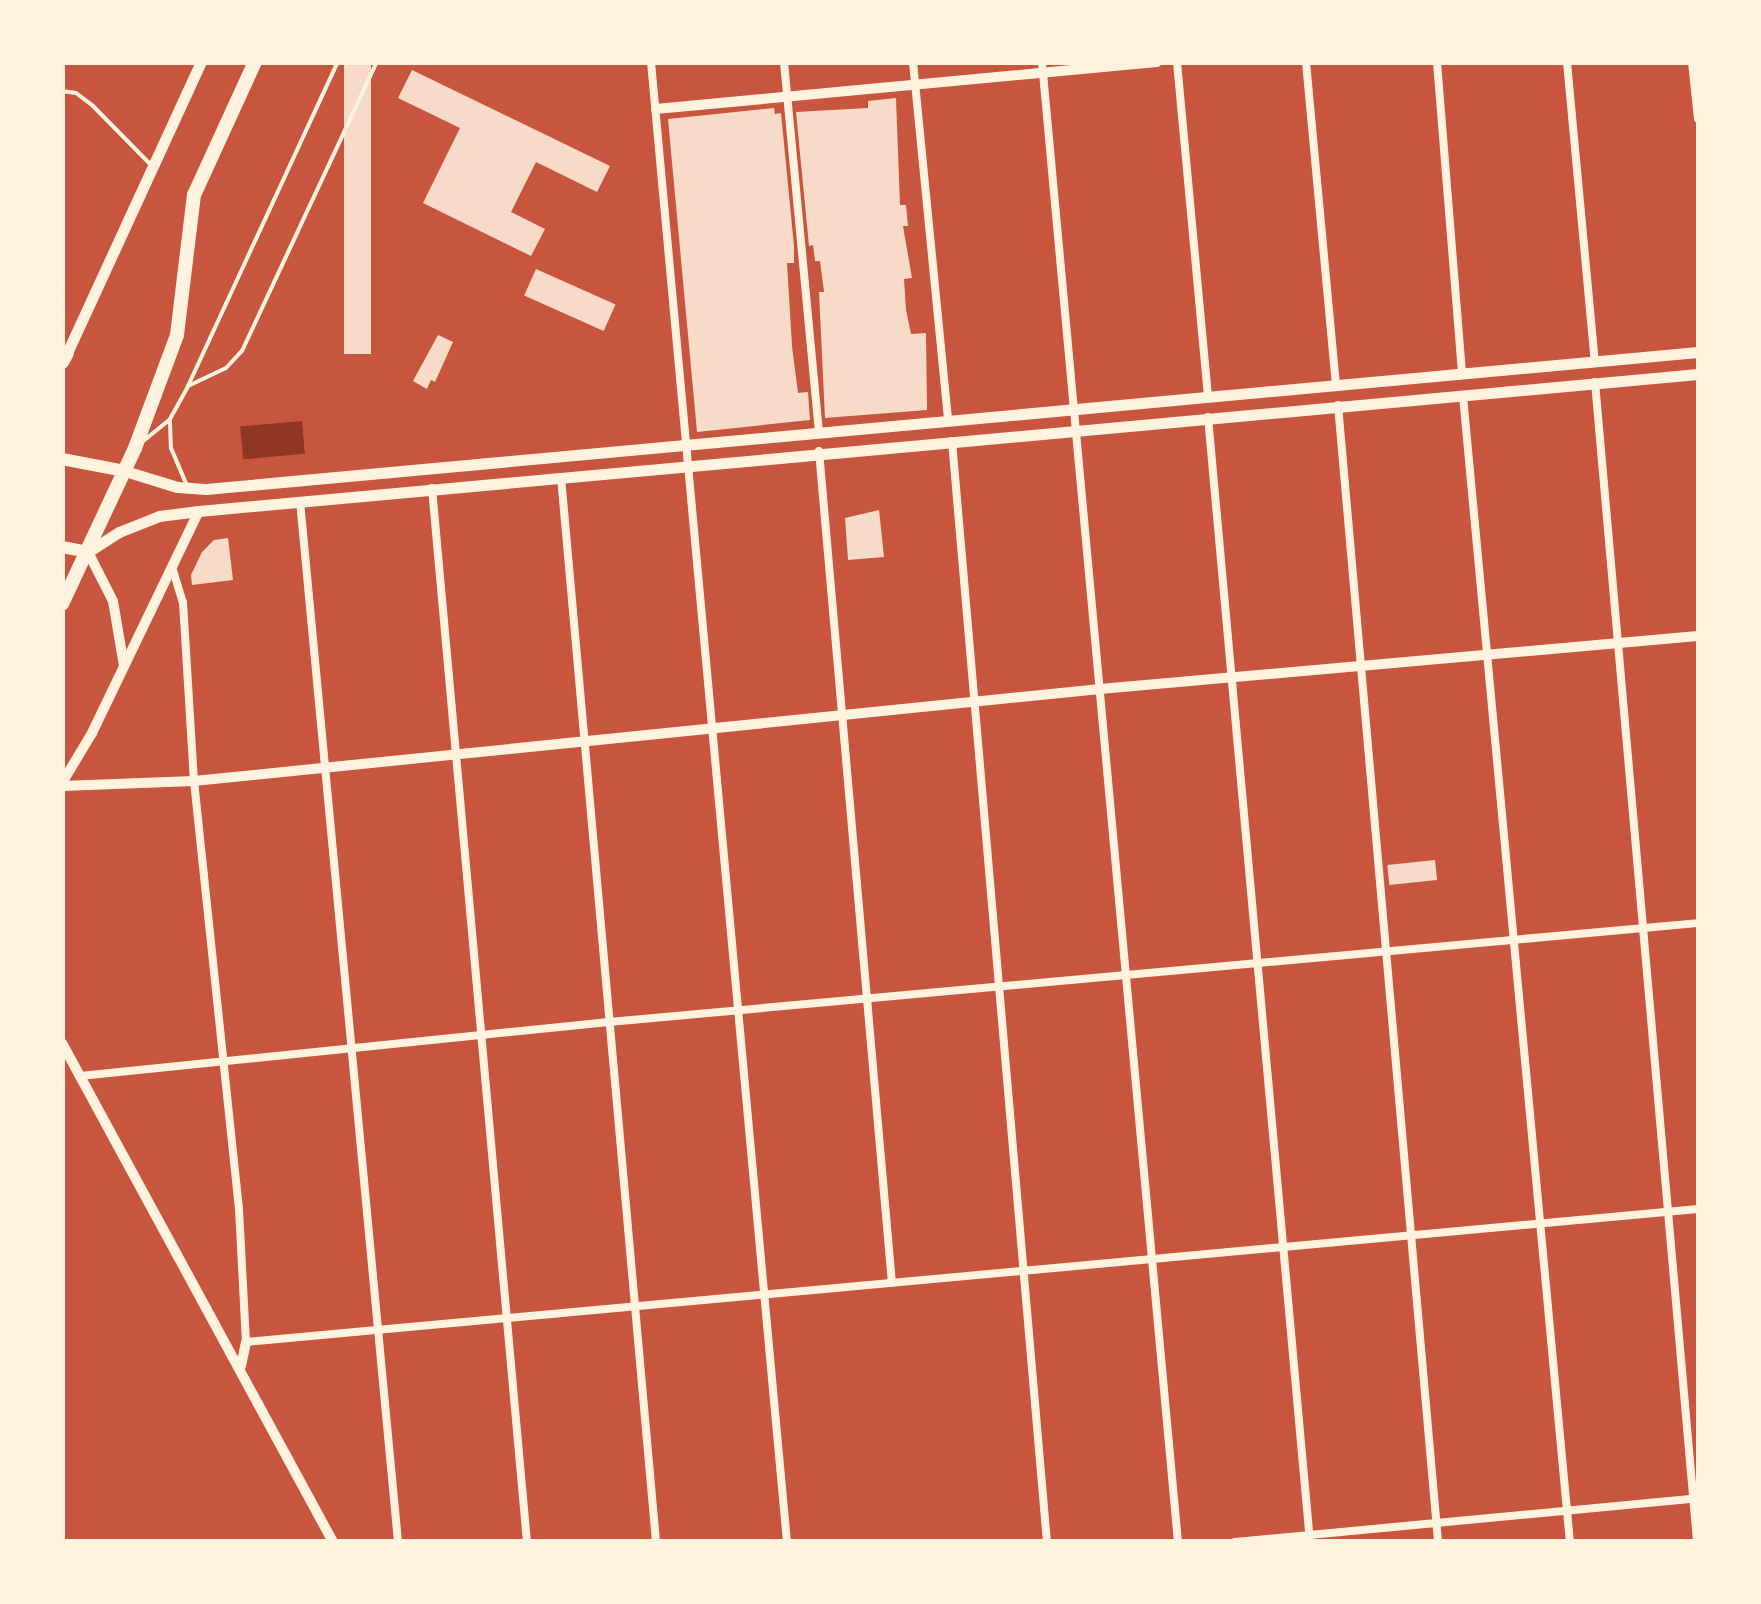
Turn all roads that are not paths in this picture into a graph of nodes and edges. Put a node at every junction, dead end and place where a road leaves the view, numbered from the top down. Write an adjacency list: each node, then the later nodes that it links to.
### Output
1 (201, 62): 20 (main road)
2 (255, 62): 40 (highway)
3 (338, 62): 27 (lane)
4 (377, 62): 27 (lane)
5 (651, 62): 18 (street)
6 (784, 62): 17 (street)
7 (913, 62): 15 (street)
8 (1157, 62): 14 (street)
9 (1177, 62): 29 (street)
10 (1306, 62): 28 (street)
11 (1437, 62): 24 (street)
12 (1566, 62): 23 (street)
13 (1692, 62): 19 (street)
14 (1042, 67): 15 (street); 32 (street)
15 (915, 86): 17 (street); 35 (street)
16 (62, 91): 20 (lane)
17 (787, 99): 18 (street); 37 (street)
18 (656, 109): 39 (street)
19 (1698, 119)
20 (153, 167): 22 (main road)
21 (1698, 352): 23 (main road)
22 (64, 357)
23 (1595, 362): 24 (main road)
24 (1462, 374): 28 (main road)
25 (1698, 374): 26 (main road)
26 (1595, 382): 30 (main road); 55 (street)
27 (188, 386): 34 (lane)
28 (1336, 386): 29 (main road)
29 (1208, 396): 32 (main road)
30 (1463, 396): 31 (main road); 56 (street)
31 (1338, 405): 33 (main road); 58 (street)
32 (1074, 408): 35 (main road); 36 (street)
33 (1208, 417): 36 (main road); 59 (street)
34 (170, 419): 40 (lane); 46 (lane)
35 (948, 420): 37 (main road)
36 (1077, 430): 38 (main road); 60 (street)
37 (819, 432): 39 (main road)
38 (952, 441): 41 (main road); 61 (street)
39 (686, 445): 43 (street); 46 (main road)
40 (135, 448): 44 (highway)
41 (820, 451): 43 (main road); 62 (street)
42 (62, 459): 44 (main road)
43 (688, 464): 45 (main road); 63 (street)
44 (125, 470): 46 (main road); 51 (highway)
45 (561, 476): 47 (main road); 64 (street)
46 (188, 488)
47 (432, 488): 48 (main road); 65 (street)
48 (300, 501): 49 (main road); 66 (street)
49 (199, 510): 51 (main road); 52 (street)
50 (62, 548): 51 (main road)
51 (88, 552): 53 (highway); 57 (street)
52 (172, 567): 57 (street); 67 (street)
53 (62, 604)
54 (1698, 636): 55 (street)
55 (1618, 644): 56 (street); 70 (street)
56 (1488, 656): 58 (street); 71 (street)
57 (124, 667): 68 (street)
58 (1361, 667): 59 (street); 72 (street)
59 (1232, 677): 60 (street); 73 (street)
60 (1100, 689): 61 (street); 74 (street)
61 (975, 704): 62 (street); 75 (street)
62 (841, 716): 63 (street); 76 (street)
63 (716, 728): 64 (street); 77 (street)
64 (584, 739): 65 (street); 78 (street)
65 (454, 752): 66 (street); 79 (street)
66 (326, 768): 67 (street); 81 (street)
67 (194, 781): 68 (street); 82 (street)
68 (62, 785)
69 (1698, 923): 70 (street)
70 (1643, 928): 71 (street); 85 (street)
71 (1515, 939): 72 (street); 86 (street)
72 (1386, 951): 73 (street); 87 (street)
73 (1258, 961): 74 (street); 88 (street)
74 (1126, 974): 75 (street); 89 (street)
75 (1000, 988): 76 (street); 90 (street)
76 (870, 998): 77 (street); 91 (street)
77 (740, 1010): 78 (street); 92 (street)
78 (609, 1022): 79 (street); 93 (street)
79 (481, 1035): 81 (street); 94 (street)
80 (62, 1043): 83 (street)
81 (354, 1048): 82 (street); 95 (street)
82 (223, 1062): 83 (street); 96 (street)
83 (80, 1076): 97 (street)
84 (1698, 1208): 85 (street)
85 (1668, 1212): 86 (street); 98 (street)
86 (1540, 1223): 87 (street); 99 (street)
87 (1411, 1235): 88 (street); 100 (street)
88 (1284, 1247): 89 (street); 101 (street)
89 (1152, 1259): 90 (street); 108 (street)
90 (1022, 1271): 91 (street); 107 (street)
91 (892, 1283): 92 (street)
92 (766, 1294): 93 (street); 106 (street)
93 (635, 1306): 94 (street); 105 (street)
94 (505, 1318): 95 (street); 104 (street)
95 (377, 1330): 96 (street); 103 (street)
96 (246, 1342): 97 (street)
97 (240, 1366): 102 (street)
98 (1696, 1498): 99 (street); 112 (street)
99 (1567, 1510): 100 (street); 111 (street)
100 (1437, 1522): 101 (street); 110 (street)
101 (1309, 1538): 109 (street)
102 (333, 1542)
103 (398, 1542)
104 (527, 1542)
105 (656, 1542)
106 (787, 1542)
107 (1046, 1542)
108 (1178, 1542)
109 (1235, 1542)
110 (1438, 1542)
111 (1570, 1542)
112 (1697, 1542)

